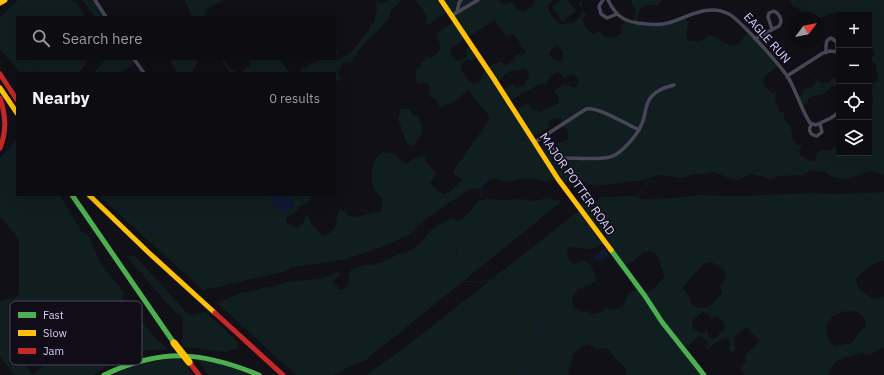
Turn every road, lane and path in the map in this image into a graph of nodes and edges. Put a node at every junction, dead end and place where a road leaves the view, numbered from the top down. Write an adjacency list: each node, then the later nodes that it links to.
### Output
1 (5, 0): 8 (main road)
2 (95, 0): 11 (street)
3 (441, 0): 9 (main road, MAJOR POTTER ROAD)
4 (461, 0): 9 (street)
5 (478, 0): 9 (street)
6 (603, 0): 10 (street, EAGLE RUN)
7 (608, 0): 10 (street)
8 (0, 3)
9 (454, 14): 31 (main road, MAJOR POTTER ROAD)
10 (617, 14): 13 (street, EAGLE RUN)
11 (105, 16)
12 (772, 29): 12 (street); 13 (street)
13 (755, 39): 20 (street, EAGLE RUN)
14 (838, 48): 15 (street, EAGLE RUN)
15 (826, 52): 16 (street, EAGLE RUN); 20 (street, EAGLE RUN)
16 (836, 52)
17 (135, 60): 18 (street)
18 (143, 72)
19 (0, 74): 24 (main road)
20 (787, 76): 27 (street, EAGLE RUN)
21 (674, 85): 29 (street)
22 (0, 88): 25 (main road)
23 (0, 98): 32 (main road)
24 (16, 98)
25 (16, 112)
26 (836, 114): 28 (street, EAGLE RUN)
27 (812, 124): 28 (street); 28 (street, EAGLE RUN)
28 (820, 124)
29 (639, 130): 30 (street); 30 (street)
30 (545, 136): 31 (street)
31 (535, 142): 41 (main road, MAJOR POTTER ROAD)
32 (0, 148)
33 (73, 196): 38 (main road, bridge)
34 (90, 196): 40 (main road)
35 (142, 360): 39 (main road)
36 (126, 365): 37 (main road)
37 (104, 375)
38 (199, 375)
39 (259, 375)
40 (283, 375)
41 (704, 375)

